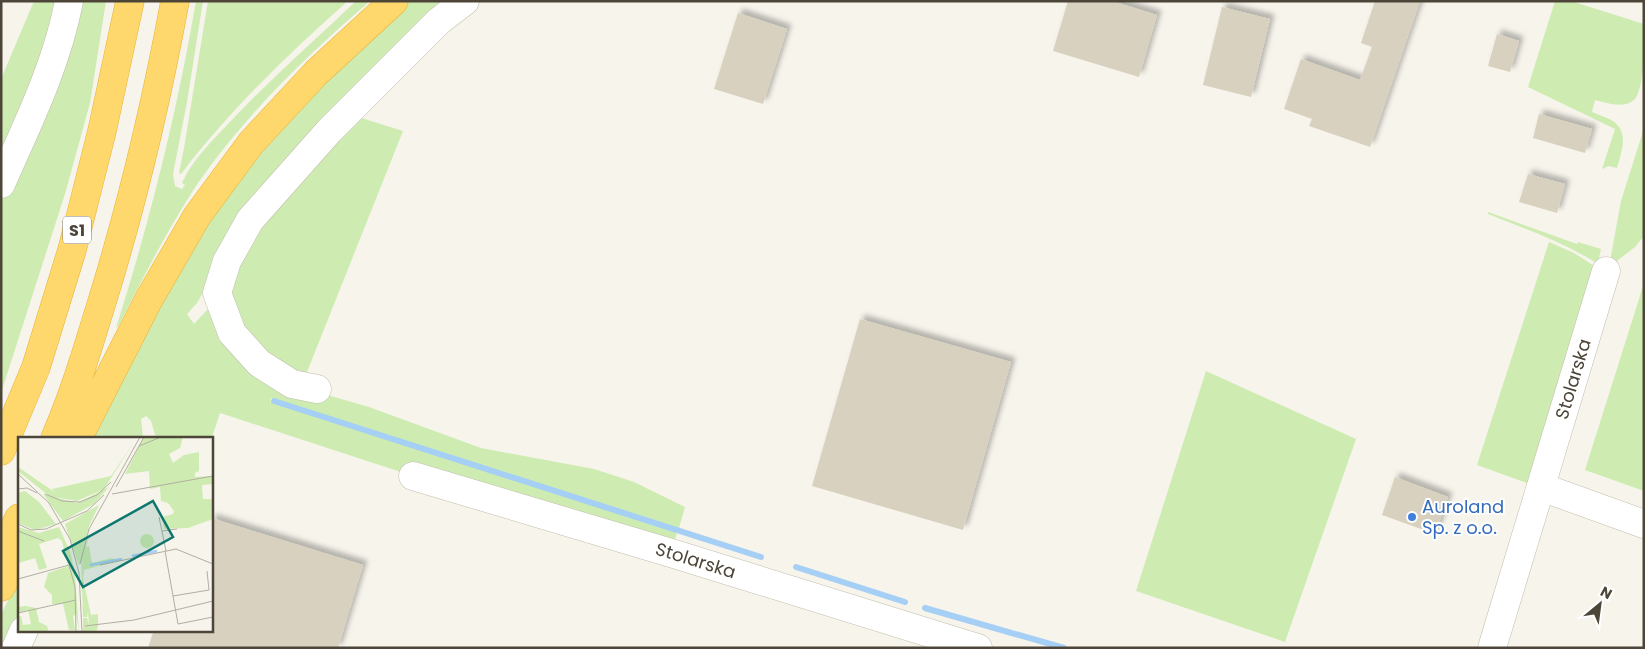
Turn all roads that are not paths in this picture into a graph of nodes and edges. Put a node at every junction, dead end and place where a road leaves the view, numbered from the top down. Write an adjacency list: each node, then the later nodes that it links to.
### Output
1 (69, 1): 6 (street)
2 (130, 1): 10 (highway, S1)
3 (174, 1): 9 (highway)
4 (394, 1): 9 (highway)
5 (465, 1): 8 (street)
6 (1, 184)
7 (1606, 271): 12 (street, Stolarska)
8 (317, 390)
9 (63, 436)
10 (1, 451)
11 (413, 476): 20 (street, Stolarska)
12 (1541, 487): 14 (street); 21 (street, Stolarska)
13 (18, 520): 15 (highway)
14 (1644, 524)
15 (1, 556)
16 (18, 556): 17 (highway)
17 (1, 587)
18 (23, 632): 19 (street)
19 (16, 648)
20 (978, 648)
21 (1492, 648)

